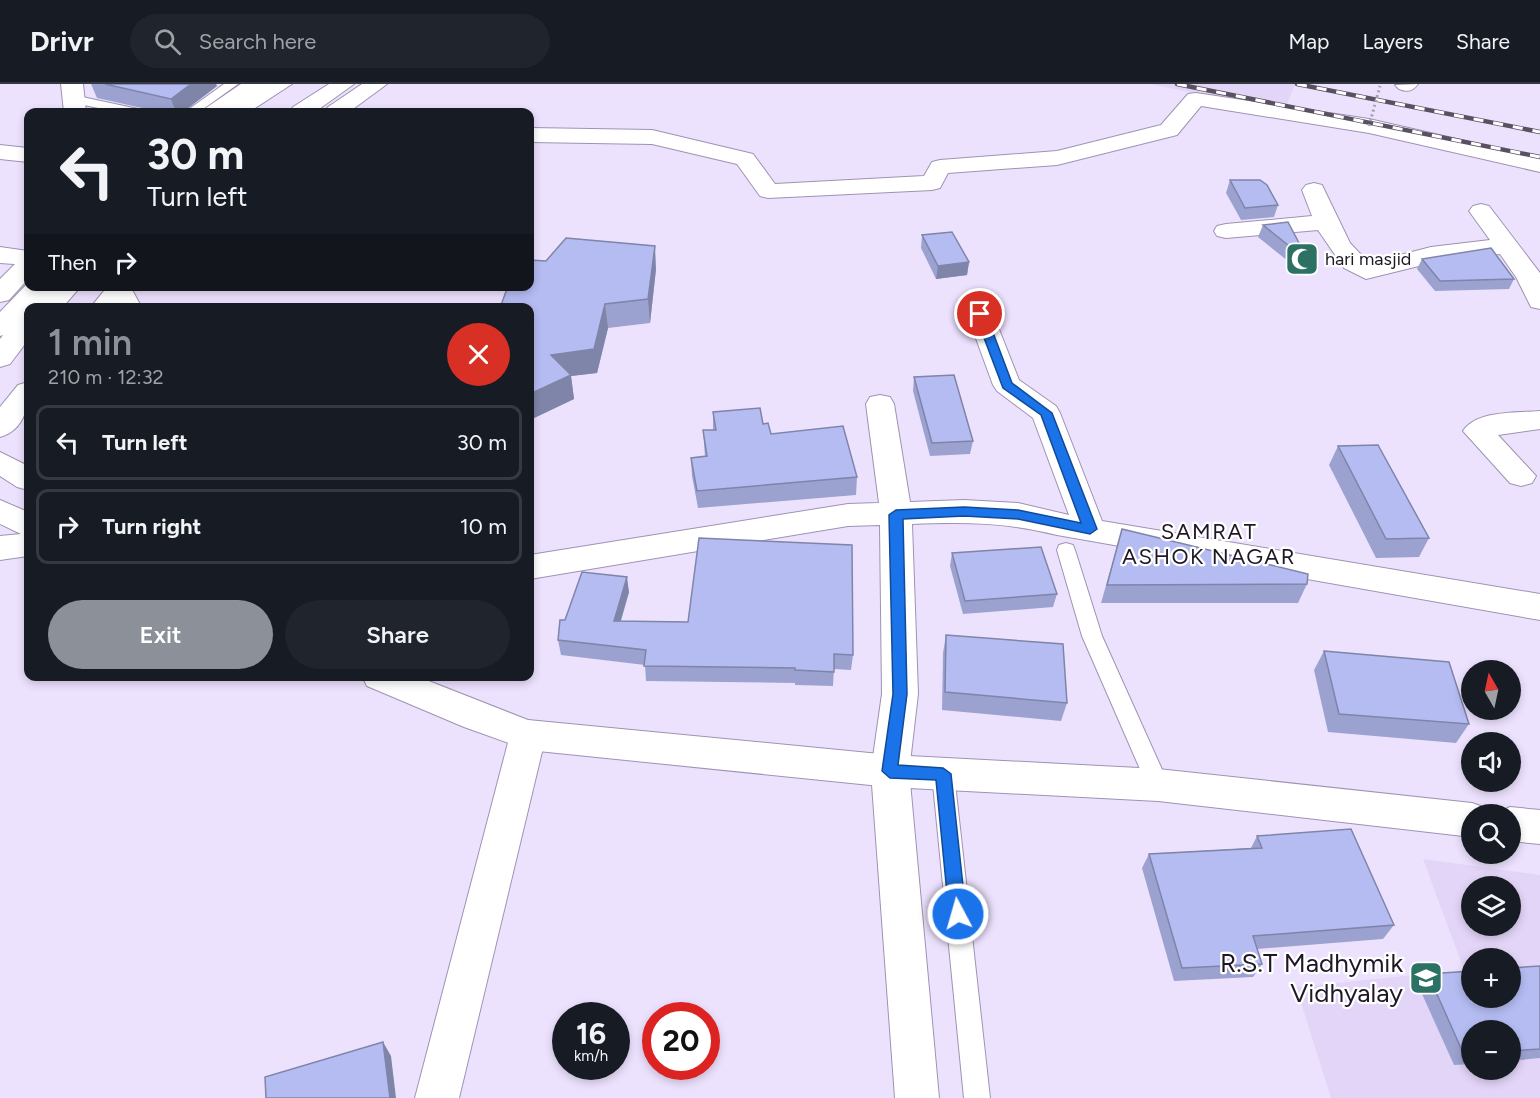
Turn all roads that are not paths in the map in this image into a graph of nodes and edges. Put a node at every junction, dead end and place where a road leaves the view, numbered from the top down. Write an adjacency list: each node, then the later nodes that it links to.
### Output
1 (232, 84): 9 (lane)
2 (256, 84): 10 (main road)
3 (281, 84): 11 (main road)
4 (315, 84): 12 (main road)
5 (343, 84): 13 (main road)
6 (376, 84): 14 (main road)
7 (73, 98): 8 (lane)
8 (116, 108)
9 (197, 108)
10 (217, 108)
11 (242, 108)
12 (280, 108)
13 (307, 108)
14 (342, 108)
15 (534, 135): 18 (main road)
16 (0, 152): 17 (main road)
17 (24, 155)
18 (1540, 165)
19 (1314, 190): 21 (main road)
20 (1481, 211): 23 (main road)
21 (1326, 222): 22 (main road); 23 (main road)
22 (1226, 231)
23 (1508, 245): 30 (main road)
24 (0, 255): 25 (main road)
25 (24, 258)
26 (24, 270): 29 (main road)
27 (35, 291): 33 (main road)
28 (63, 291): 31 (main road)
29 (0, 294)
30 (1540, 301)
31 (52, 303)
32 (980, 314): 46 (main road)
33 (0, 328)
34 (24, 329): 35 (main road)
35 (0, 358)
36 (24, 396): 39 (main road)
37 (880, 404): 44 (main road)
38 (1540, 420): 41 (main road)
39 (0, 427)
40 (0, 462): 42 (main road)
41 (1521, 476)
42 (24, 477)
43 (0, 511): 45 (main road)
44 (896, 515): 46 (main road); 50 (main road); 54 (main road)
45 (24, 523)
46 (1090, 529): 51 (main road)
47 (24, 545): 48 (main road)
48 (0, 548)
49 (1066, 550): 56 (lane)
50 (534, 566)
51 (1540, 607)
52 (391, 681): 53 (main road)
53 (528, 735): 54 (main road); 60 (main road)
54 (890, 771): 55 (main road); 61 (main road)
55 (943, 774): 56 (main road); 62 (lane)
56 (1158, 785): 57 (main road)
57 (1461, 819)
58 (1521, 825): 59 (main road)
59 (1540, 827)
60 (437, 1098)
61 (917, 1098)
62 (977, 1098)

